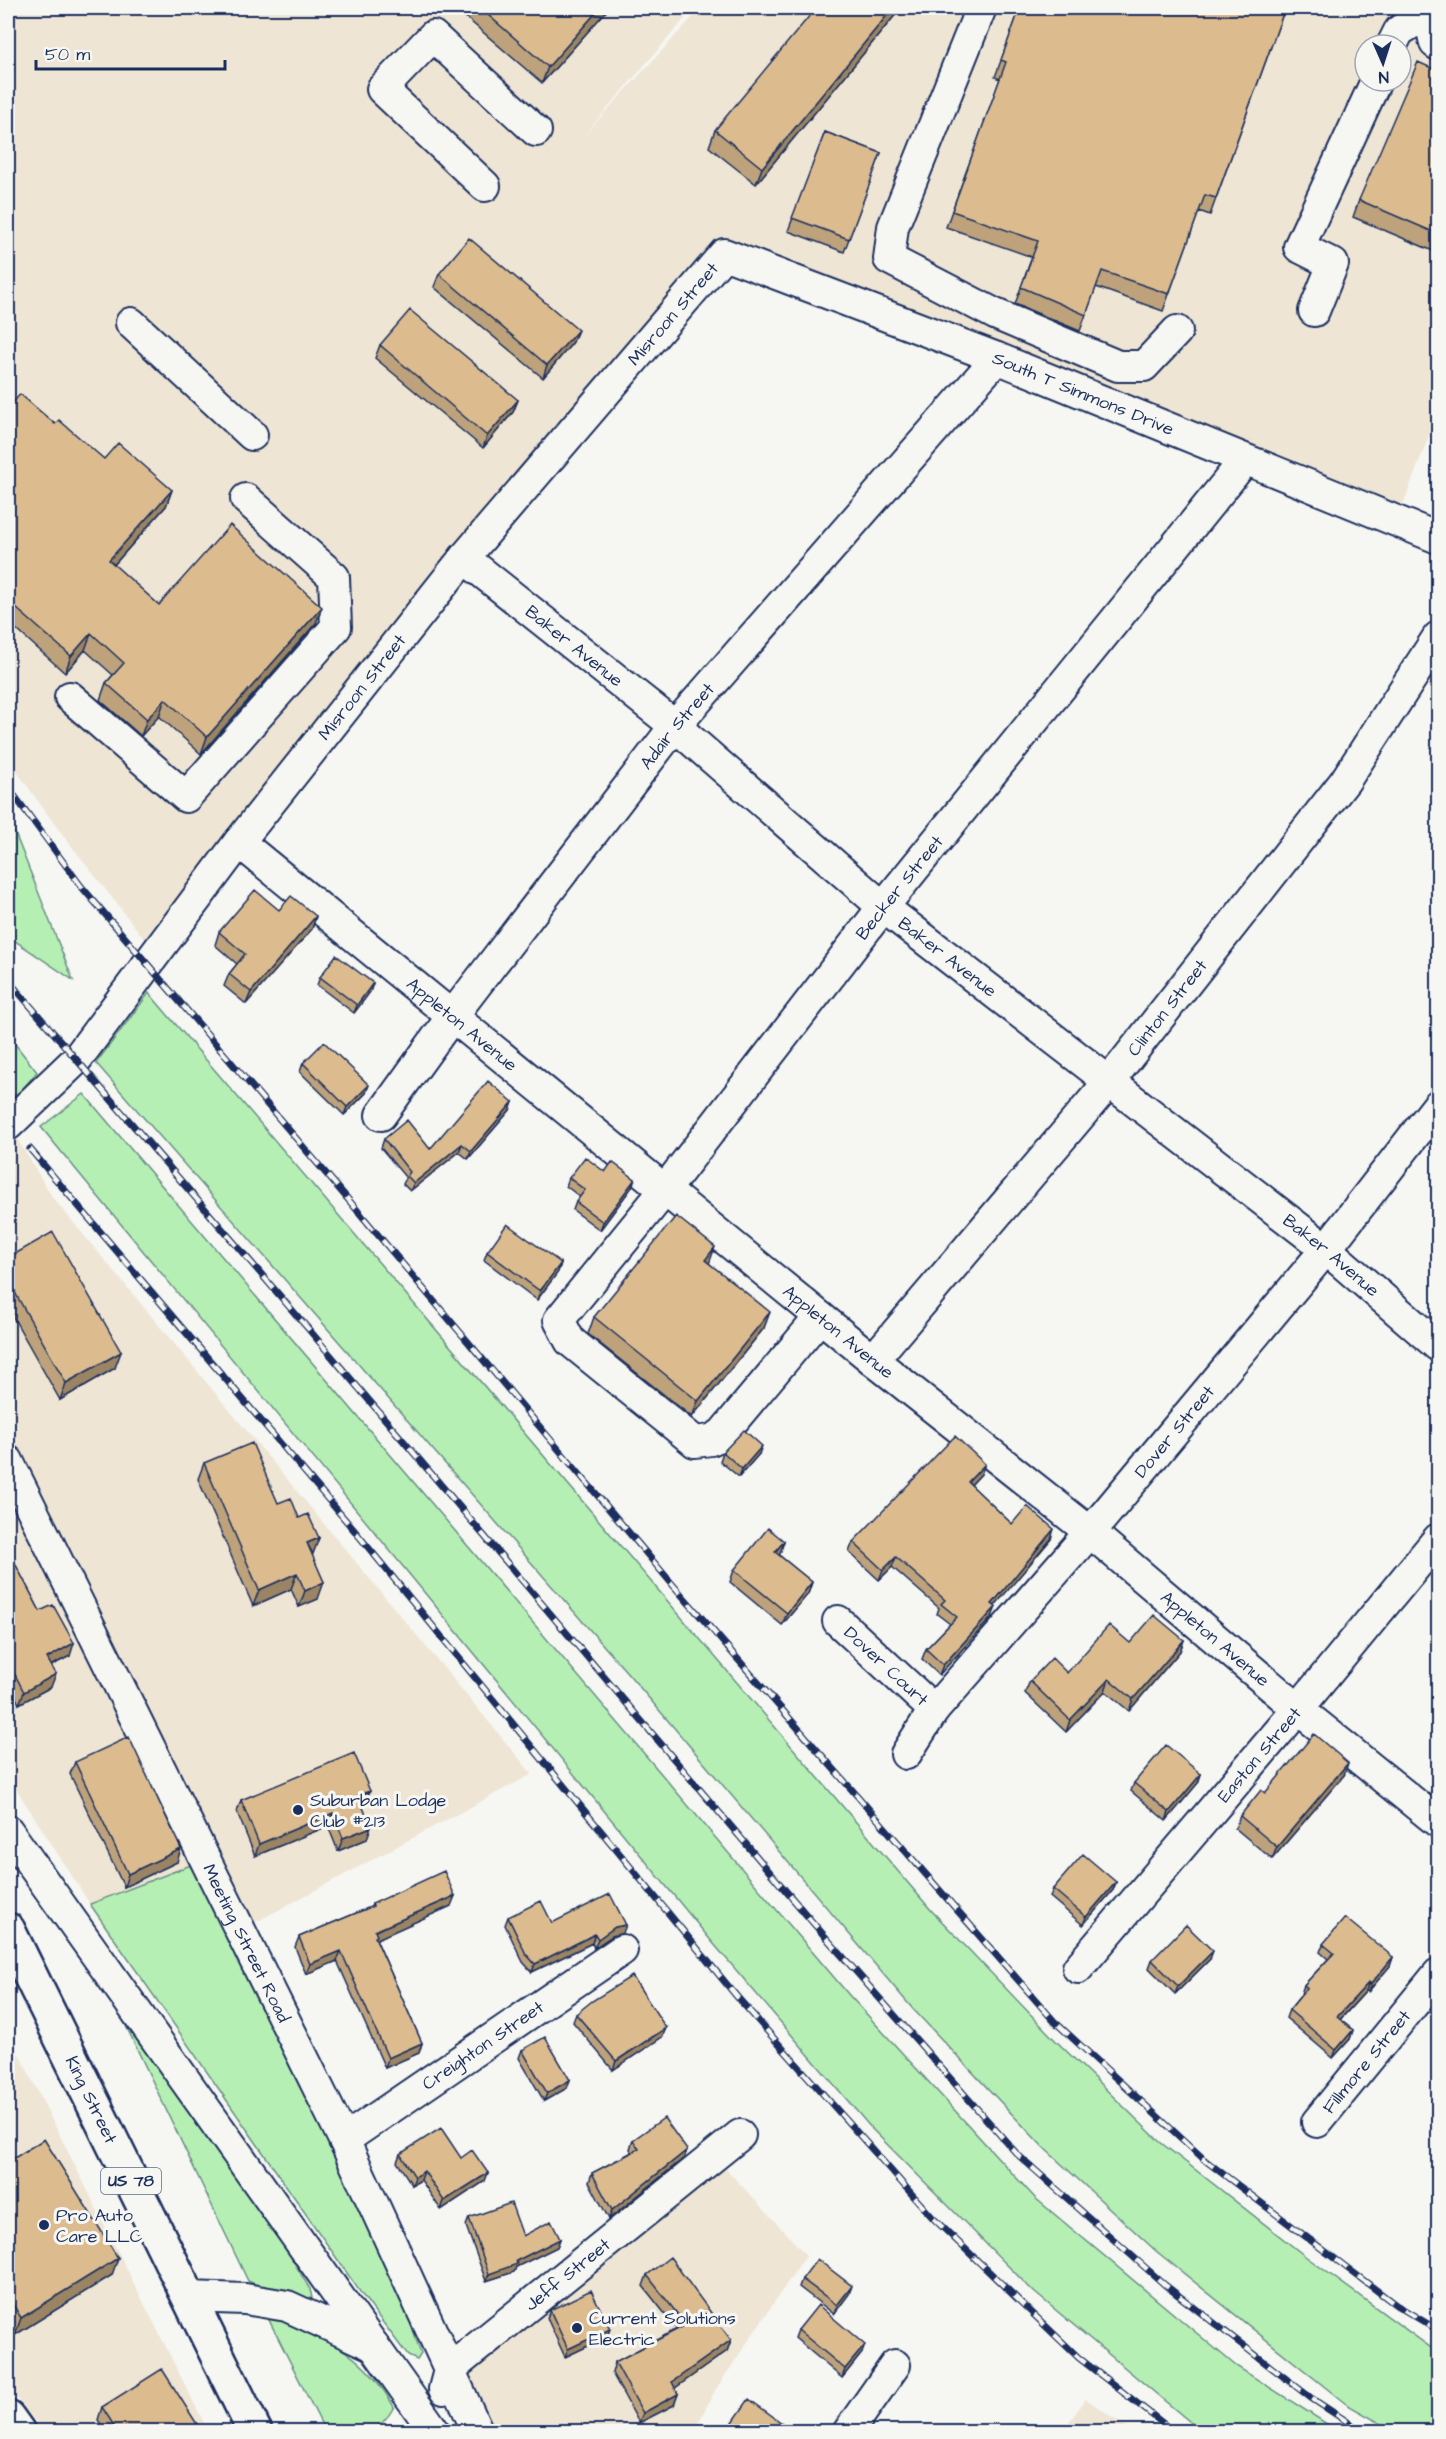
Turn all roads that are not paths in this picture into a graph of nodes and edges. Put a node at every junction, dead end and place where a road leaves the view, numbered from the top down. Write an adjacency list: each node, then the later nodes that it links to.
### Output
1 (981, 8): 11 (street)
2 (1429, 10): 3 (street); 4 (street)
3 (1398, 33)
4 (1438, 45)
5 (1370, 93): 9 (street)
6 (536, 131): 7 (street)
7 (485, 186)
8 (724, 254): 12 (street, South T Simmons Drive); 17 (street, Misroon Street)
9 (1314, 311)
10 (131, 323): 13 (street)
11 (1177, 331)
12 (997, 358): 14 (street, South T Simmons Drive); 20 (street, Adair Street)
13 (252, 435)
14 (1245, 460): 16 (street, South T Simmons Drive); 22 (street, Becker Street)
15 (246, 499): 19 (street)
16 (1438, 538)
17 (464, 558): 20 (street, Baker Avenue); 21 (street, Misroon Street)
18 (1438, 637): 24 (street, Clinton Street)
19 (70, 697)
20 (675, 726): 22 (street, Baker Avenue); 23 (street, Adair Street)
21 (239, 842): 23 (street, Appleton Avenue); 27 (street, Misroon Street)
22 (883, 907): 24 (street, Baker Avenue); 28 (street, Becker Street)
23 (453, 1015): 26 (street, Adair Street); 28 (street, Appleton Avenue)
24 (1108, 1083): 29 (street, Baker Avenue); 32 (street, Clinton Street)
25 (1438, 1105): 29 (street, Dover Street)
26 (381, 1114)
27 (8, 1125)
28 (664, 1191): 30 (street, Appleton Avenue); 30 (street, Becker Street)
29 (1326, 1249): 31 (street, Baker Avenue); 35 (street, Dover Street)
30 (820, 1317): 32 (street, Appleton Avenue)
31 (1438, 1346)
32 (873, 1360): 35 (street, Appleton Avenue)
33 (8, 1461): 34 (street, Meeting Street Road)
34 (15, 1498): 49 (street, Meeting Street Road)
35 (1090, 1532): 38 (street, Dover Street); 39 (street, Appleton Avenue)
36 (1438, 1539): 39 (street, Easton Street)
37 (838, 1621): 38 (street, Dover Court)
38 (934, 1710): 40 (street, Dover Street)
39 (1298, 1710): 41 (street, Appleton Avenue); 45 (street, Easton Street)
40 (906, 1754)
41 (1438, 1822)
42 (8, 1831): 51 (street)
43 (8, 1930): 50 (main road, King Street / US 78)
44 (622, 1950): 49 (street, Creighton Street)
45 (1078, 1968)
46 (1438, 1974): 47 (street, Fillmore Street)
47 (1317, 2122)
48 (740, 2135): 53 (street, Jeff Street)
49 (344, 2140): 53 (street, Meeting Street Road)
50 (188, 2297): 51 (street); 57 (main road, King Street / US 78)
51 (375, 2346): 55 (street)
52 (895, 2365): 59 (street)
53 (449, 2370): 55 (street); 58 (street, Meeting Street Road)
54 (8, 2418): 56 (main road)
55 (432, 2431)
56 (18, 2432)
57 (255, 2432)
58 (478, 2432)
59 (848, 2432)

